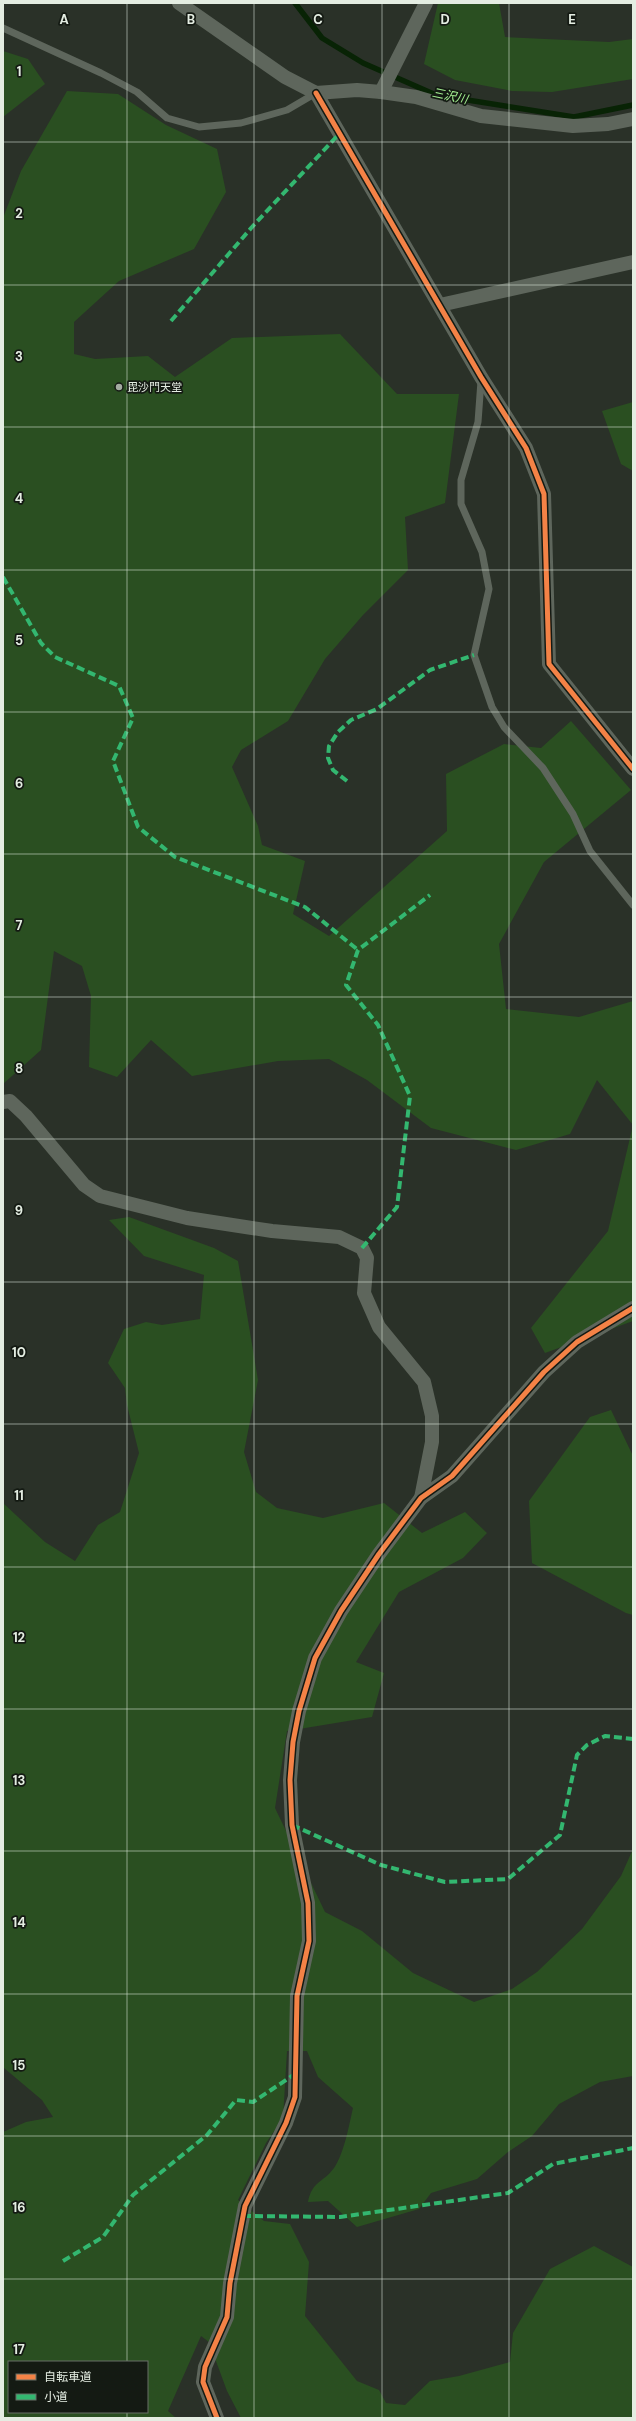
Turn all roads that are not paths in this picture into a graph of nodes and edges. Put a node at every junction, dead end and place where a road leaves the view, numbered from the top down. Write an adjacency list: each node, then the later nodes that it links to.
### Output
1 (179, 3): 5 (street)
2 (426, 3): 4 (street)
3 (3, 28): 5 (lane)
4 (382, 92): 5 (street); 6 (street)
5 (316, 93): 8 (street)
6 (633, 119)
7 (633, 262): 8 (street)
8 (440, 305): 9 (street)
9 (481, 376): 10 (street); 11 (lane)
10 (633, 769)
11 (633, 905)
12 (3, 1102): 14 (street)
13 (633, 1308): 14 (street)
14 (421, 1498): 15 (street)
15 (217, 2418)

